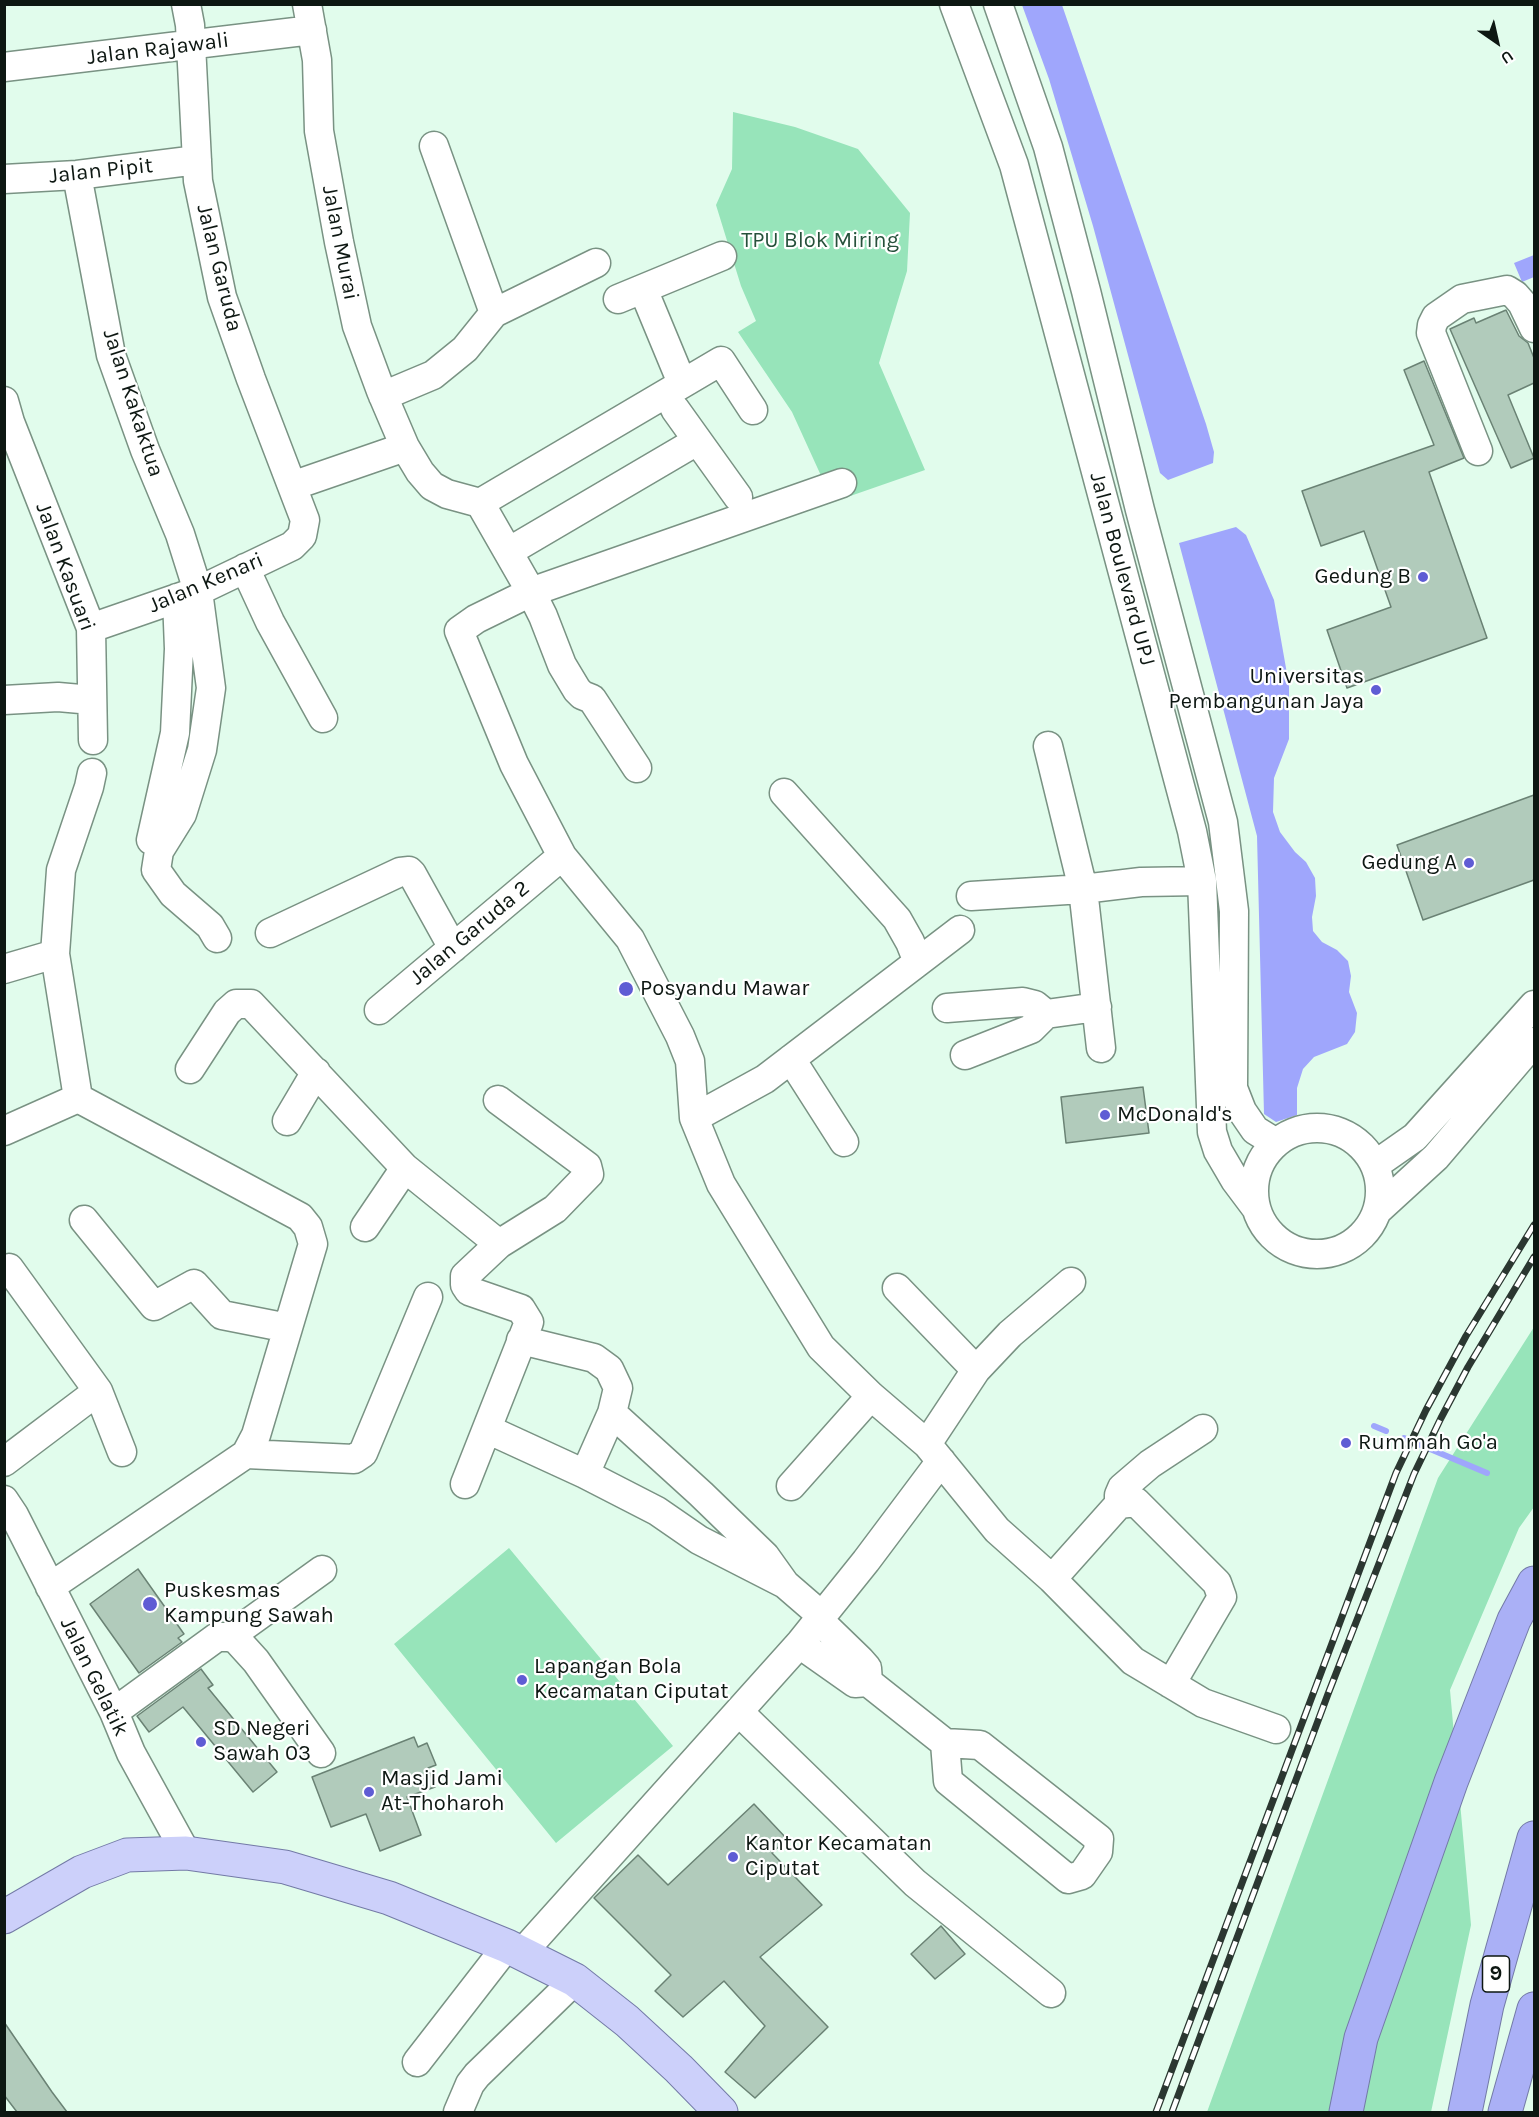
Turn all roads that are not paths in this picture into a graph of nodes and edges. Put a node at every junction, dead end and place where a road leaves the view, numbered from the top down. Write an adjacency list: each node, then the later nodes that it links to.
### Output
1 (186, 4): 5 (street, Jalan Garuda)
2 (954, 4): 27 (street, Jalan Boulevard UPJ)
3 (998, 4): 26 (street, Jalan Boulevard UPJ)
4 (309, 17): 5 (street, Jalan Rajawali); 15 (street, Jalan Murai)
5 (191, 45): 6 (street, Jalan Rajawali); 8 (street, Jalan Garuda)
6 (4, 67)
7 (434, 146): 13 (street)
8 (197, 160): 9 (street, Jalan Pipit); 23 (street, Jalan Garuda)
9 (77, 176): 10 (street, Jalan Pipit); 32 (street, Jalan Kakaktua)
10 (4, 179)
11 (722, 256): 16 (street)
12 (596, 263): 13 (street)
13 (494, 313): 15 (street)
14 (1534, 328): 21 (street)
15 (383, 396): 20 (street, Jalan Murai)
16 (678, 396): 18 (street); 19 (street); 25 (street)
17 (4, 401): 33 (street, Jalan Kasuari)
18 (753, 410)
19 (698, 441): 24 (street); 29 (street)
20 (405, 447): 23 (street); 25 (street, Jalan Murai)
21 (1478, 451)
22 (842, 483): 31 (street)
23 (292, 486): 28 (street, Jalan Garuda)
24 (738, 497)
25 (480, 503): 29 (street)
26 (1140, 510): 27 (street); 71 (street, Jalan Boulevard UPJ)
27 (1108, 518): 44 (street, Jalan Boulevard UPJ)
28 (305, 520): 30 (street, Jalan Kenari)
29 (508, 552): 31 (street)
30 (245, 568): 32 (street, Jalan Kenari); 36 (street)
31 (531, 592): 39 (street); 43 (street)
32 (188, 595): 33 (street, Jalan Kenari); 42 (street); 49 (street)
33 (91, 628): 35 (street, Jalan Kasuari)
34 (4, 700): 35 (street)
35 (92, 700): 37 (street, Jalan Kasuari)
36 (323, 718)
37 (93, 740)
38 (1048, 746): 45 (street)
39 (637, 768)
40 (92, 773): 51 (street)
41 (784, 793): 52 (street)
42 (151, 840)
43 (562, 856): 50 (street, Jalan Garuda 2); 67 (street)
44 (1202, 881): 45 (street); 74 (street, Jalan Boulevard UPJ)
45 (1083, 889): 46 (street); 55 (street)
46 (971, 896)
47 (960, 930): 52 (street)
48 (270, 933): 50 (street)
49 (217, 938)
50 (453, 948): 57 (street, Jalan Garuda 2)
51 (55, 954): 53 (street); 65 (street)
52 (918, 962): 62 (street)
53 (4, 969)
54 (1534, 1005): 72 (street)
55 (1097, 1007): 58 (street); 60 (street)
56 (947, 1008): 58 (street)
57 (379, 1010)
58 (1046, 1014): 61 (street)
59 (1534, 1042): 75 (street)
60 (1101, 1048)
61 (965, 1055)
62 (791, 1059): 67 (street); 70 (street)
63 (190, 1069): 64 (street)
64 (316, 1072): 68 (street); 73 (street)
65 (78, 1098): 69 (street); 83 (street)
66 (498, 1100): 78 (street)
67 (694, 1118): 87 (street)
68 (287, 1121)
69 (4, 1131)
70 (844, 1142)
71 (1276, 1143): 72 (street); 74 (street)
72 (1375, 1165): 75 (street)
73 (405, 1168): 77 (street); 78 (street)
74 (1256, 1208): 75 (street)
75 (1377, 1211)
76 (84, 1220): 83 (street)
77 (365, 1227)
78 (499, 1244): 84 (street)
79 (9, 1268): 86 (street)
80 (1071, 1282): 85 (street)
81 (897, 1288): 85 (street)
82 (428, 1297): 93 (street)
83 (288, 1328): 93 (street)
84 (521, 1340): 88 (street); 89 (street)
85 (976, 1370): 92 (street)
86 (98, 1391): 91 (street); 94 (street)
87 (871, 1396): 92 (street); 98 (street)
88 (612, 1413): 95 (street); 96 (street)
89 (487, 1429): 95 (street); 97 (street)
90 (1203, 1429): 100 (street)
91 (122, 1452)
92 (934, 1453): 103 (street); 107 (street)
93 (246, 1454): 106 (street)
94 (4, 1462)
95 (585, 1474): 101 (street)
96 (680, 1476): 101 (street); 105 (street)
97 (465, 1484)
98 (791, 1486)
99 (4, 1500): 106 (street, Jalan Gelatik)
100 (1119, 1504): 103 (street); 109 (street)
101 (657, 1511): 105 (street)
102 (322, 1570): 108 (street)
103 (1052, 1579): 109 (street)
104 (1534, 1583): 125 (highway)
105 (785, 1584): 107 (street)
106 (50, 1587): 110 (street, Jalan Gelatik)
107 (814, 1627): 111 (street); 113 (street)
108 (229, 1636): 110 (street); 114 (street)
109 (1171, 1684): 112 (street)
110 (114, 1712): 116 (street, Jalan Gelatik)
111 (739, 1712): 118 (street); 120 (street)
112 (1276, 1729)
113 (945, 1743): 113 (street)
114 (321, 1753)
115 (1534, 1838): 126 (highway, 9)
116 (186, 1853): 117 (main road); 118 (main road)
117 (4, 1917)
118 (514, 1950): 119 (main road); 122 (street)
119 (575, 1980): 123 (street); 124 (main road)
120 (1050, 1993)
121 (1534, 2009): 127 (highway, 9)
122 (417, 2062)
123 (458, 2112)
124 (721, 2112)
125 (1346, 2112)
126 (1465, 2112)
127 (1505, 2112)

